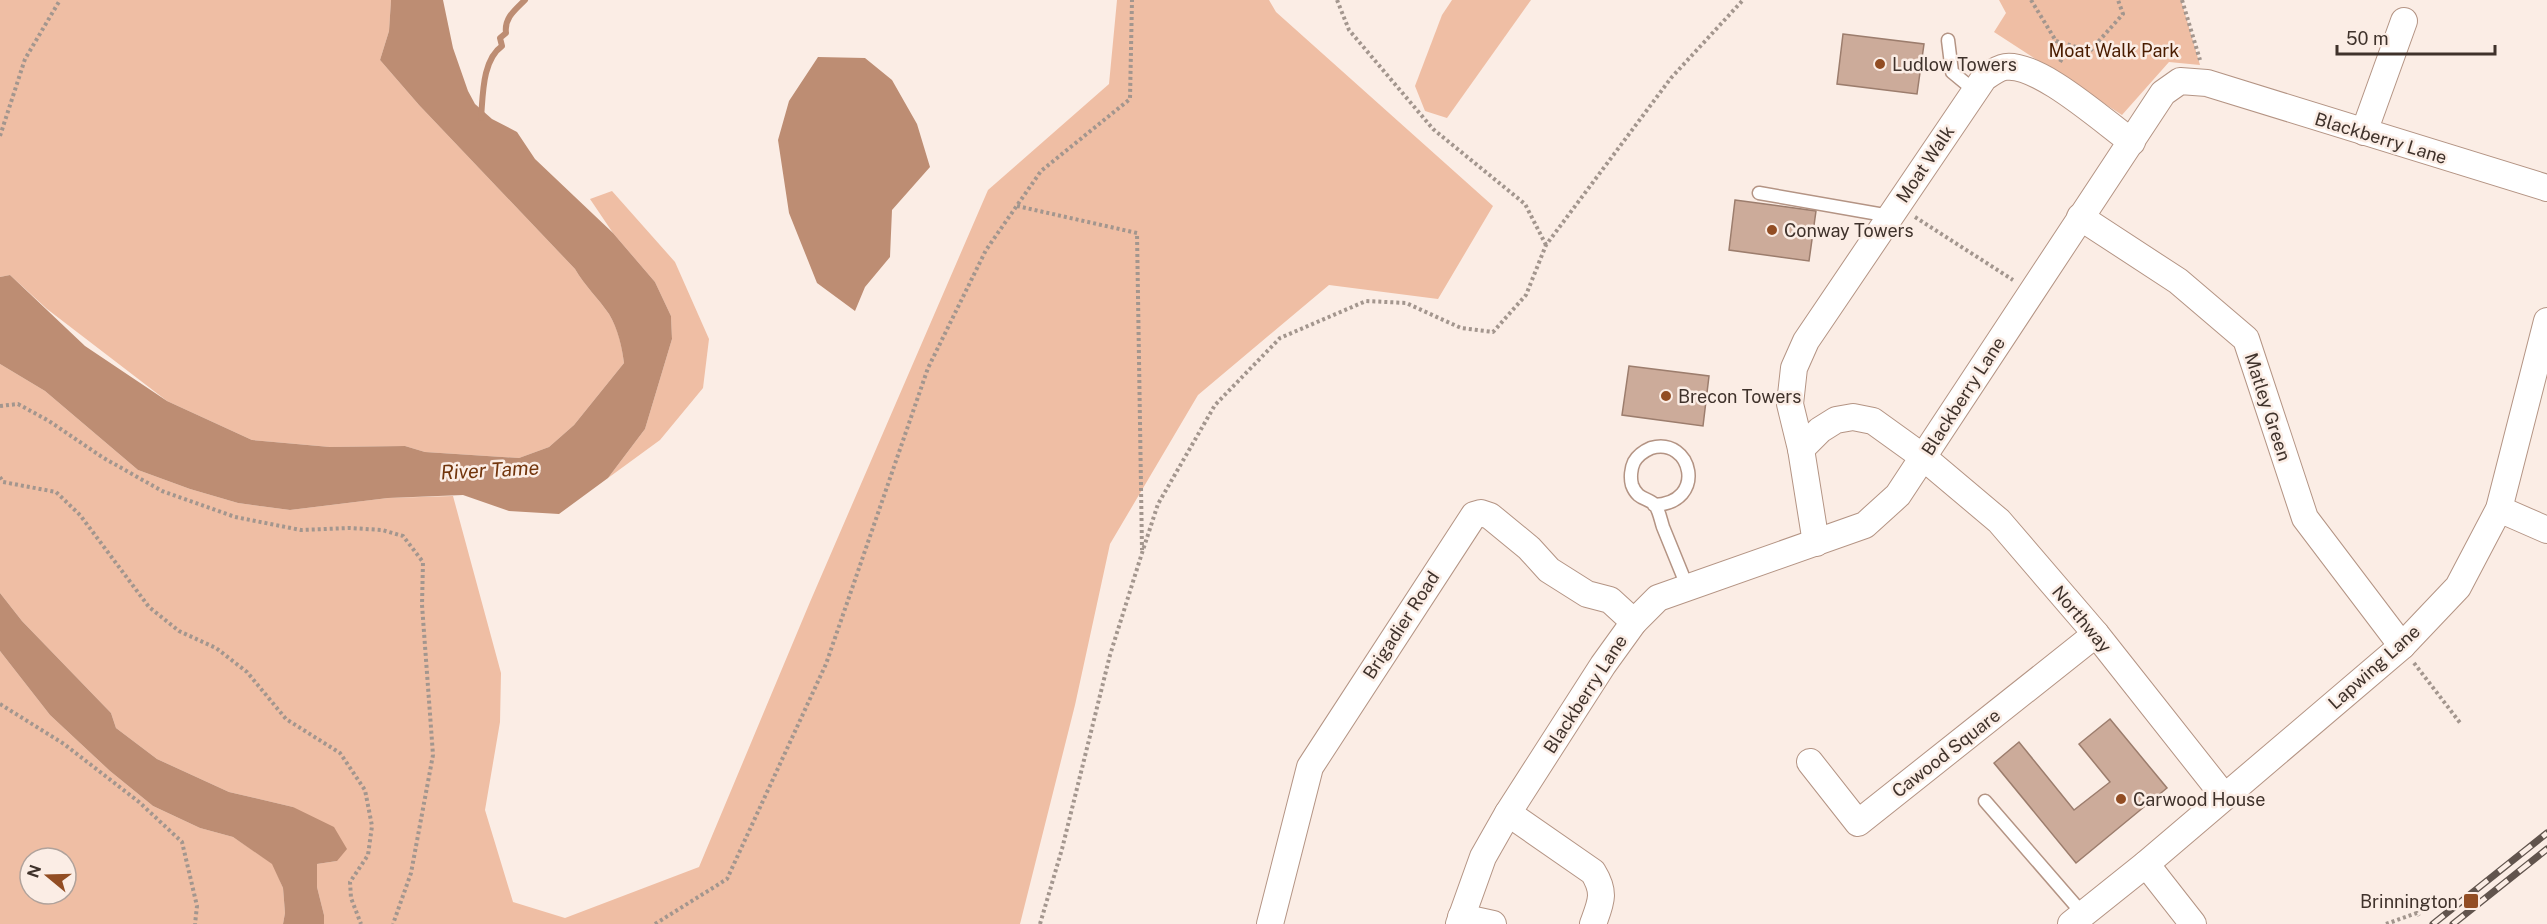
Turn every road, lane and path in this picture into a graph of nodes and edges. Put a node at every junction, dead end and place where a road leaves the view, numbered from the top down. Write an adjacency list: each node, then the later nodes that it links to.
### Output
1 (60, 0): 13 (path)
2 (1132, 0): 17 (path)
3 (1337, 0): 20 (path)
4 (1743, 0): 20 (path)
5 (2031, 0): 6 (path)
6 (2118, 0)
7 (2182, 0): 10 (path)
8 (2404, 21): 12 (street)
9 (1948, 40): 11 (lane)
10 (2207, 82): 12 (street, Blackberry Lane); 14 (street, Blackberry Lane)
11 (1975, 91): 14 (street, Moat Walk); 18 (street, Moat Walk)
12 (2364, 132): 15 (street, Blackberry Lane)
13 (0, 136)
14 (2132, 142): 19 (street, Blackberry Lane)
15 (2547, 188)
16 (1759, 193): 18 (lane)
17 (1017, 206): 31 (path); 49 (path)
18 (1894, 211): 21 (path); 24 (street, Moat Walk)
19 (2080, 217): 21 (street, Blackberry Lane); 35 (street, Matley Green)
20 (1546, 245): 31 (path)
21 (2031, 292): 25 (street, Blackberry Lane)
22 (2546, 331): 28 (street, Lapwing Lane)
23 (0, 406): 48 (path)
24 (1801, 449): 25 (street, Northway); 30 (street, Moat Walk)
25 (1923, 457): 30 (street, Blackberry Lane); 34 (street, Northway)
26 (0, 477): 47 (path)
27 (1654, 505): 27 (lane); 32 (lane)
28 (2499, 509): 29 (street); 35 (street, Lapwing Lane)
29 (2547, 530)
30 (1816, 543): 32 (street, Blackberry Lane)
31 (1142, 553): 50 (path)
32 (1687, 586): 33 (street, Blackberry Lane)
33 (1634, 622): 41 (street, Blackberry Lane); 51 (street, Brigadier Road)
34 (2096, 634): 38 (street, Cawood Square); 39 (street, Northway)
35 (2402, 646): 37 (path); 39 (street, Lapwing Lane)
36 (0, 704): 46 (path)
37 (2461, 724)
38 (1810, 762)
39 (2224, 796): 42 (street, Lapwing Lane)
40 (1985, 801): 44 (lane)
41 (1508, 813): 45 (street, Blackberry Lane); 53 (street)
42 (2146, 864): 44 (street, Lapwing Lane); 54 (street)
43 (2419, 916): 55 (path)
44 (2077, 919)
45 (1460, 920): 52 (street)
46 (195, 924)
47 (361, 924)
48 (393, 924)
49 (655, 924)
50 (1040, 924)
51 (1270, 924)
52 (1493, 924)
53 (1593, 924)
54 (2193, 924)
55 (2386, 924)

